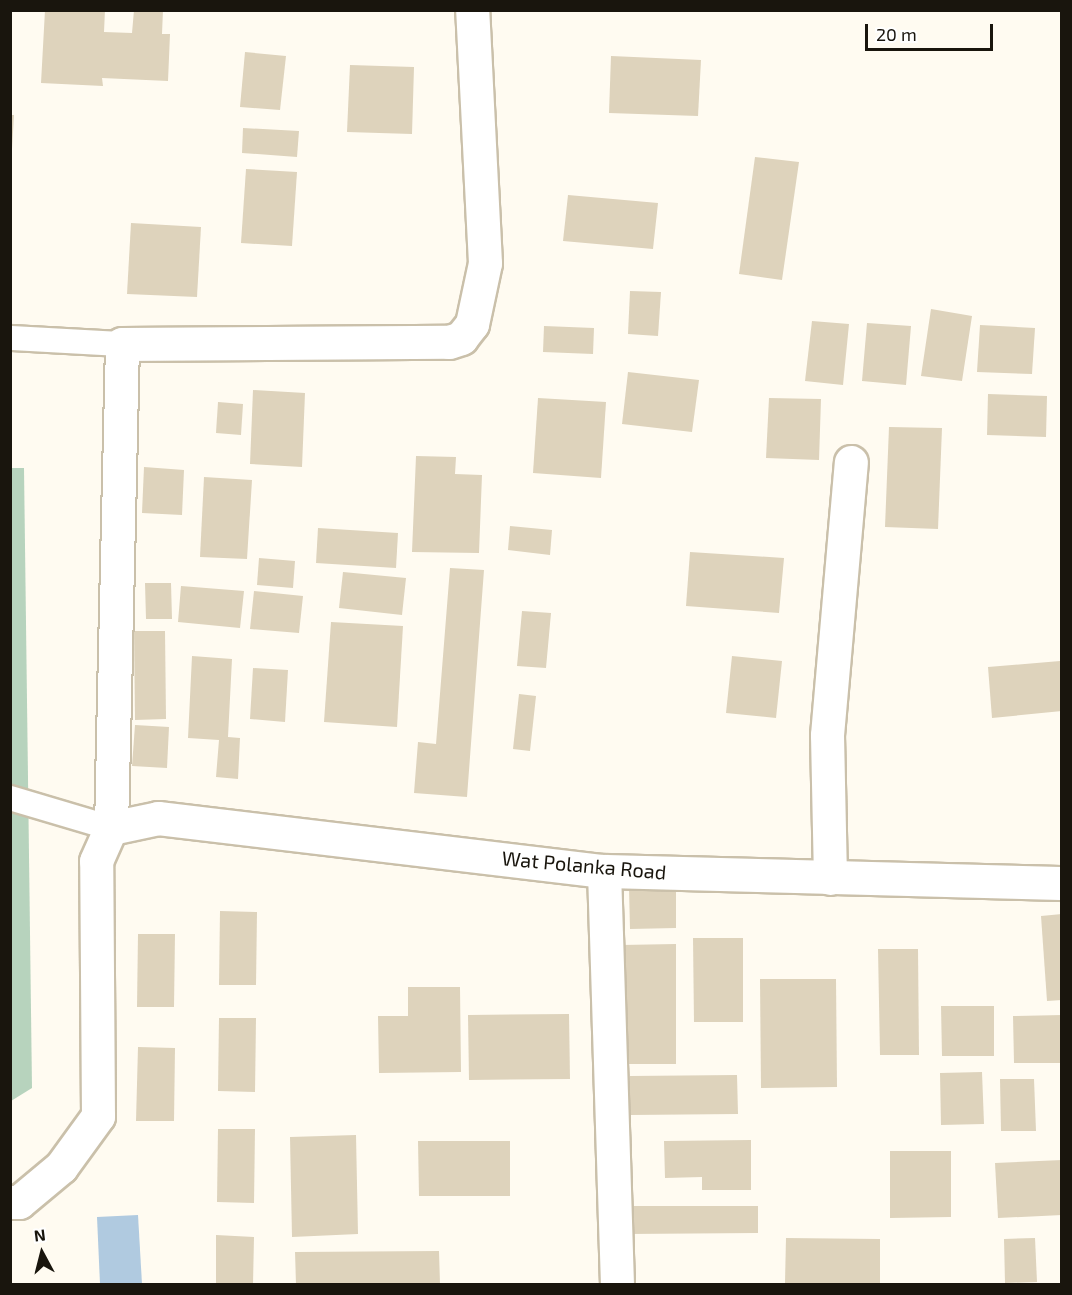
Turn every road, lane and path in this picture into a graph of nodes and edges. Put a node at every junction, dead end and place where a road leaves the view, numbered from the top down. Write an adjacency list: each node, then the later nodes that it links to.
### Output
1 (472, 10): 3 (street)
2 (10, 338): 3 (lane)
3 (122, 344): 6 (street)
4 (851, 462): 8 (street)
5 (10, 798): 6 (lane)
6 (111, 828): 7 (street, Wat Polanka Road); 10 (street)
7 (604, 871): 8 (street, Wat Polanka Road); 11 (street)
8 (830, 878): 9 (street, Wat Polanka Road)
9 (1062, 883)
10 (10, 1202)
11 (618, 1284)

